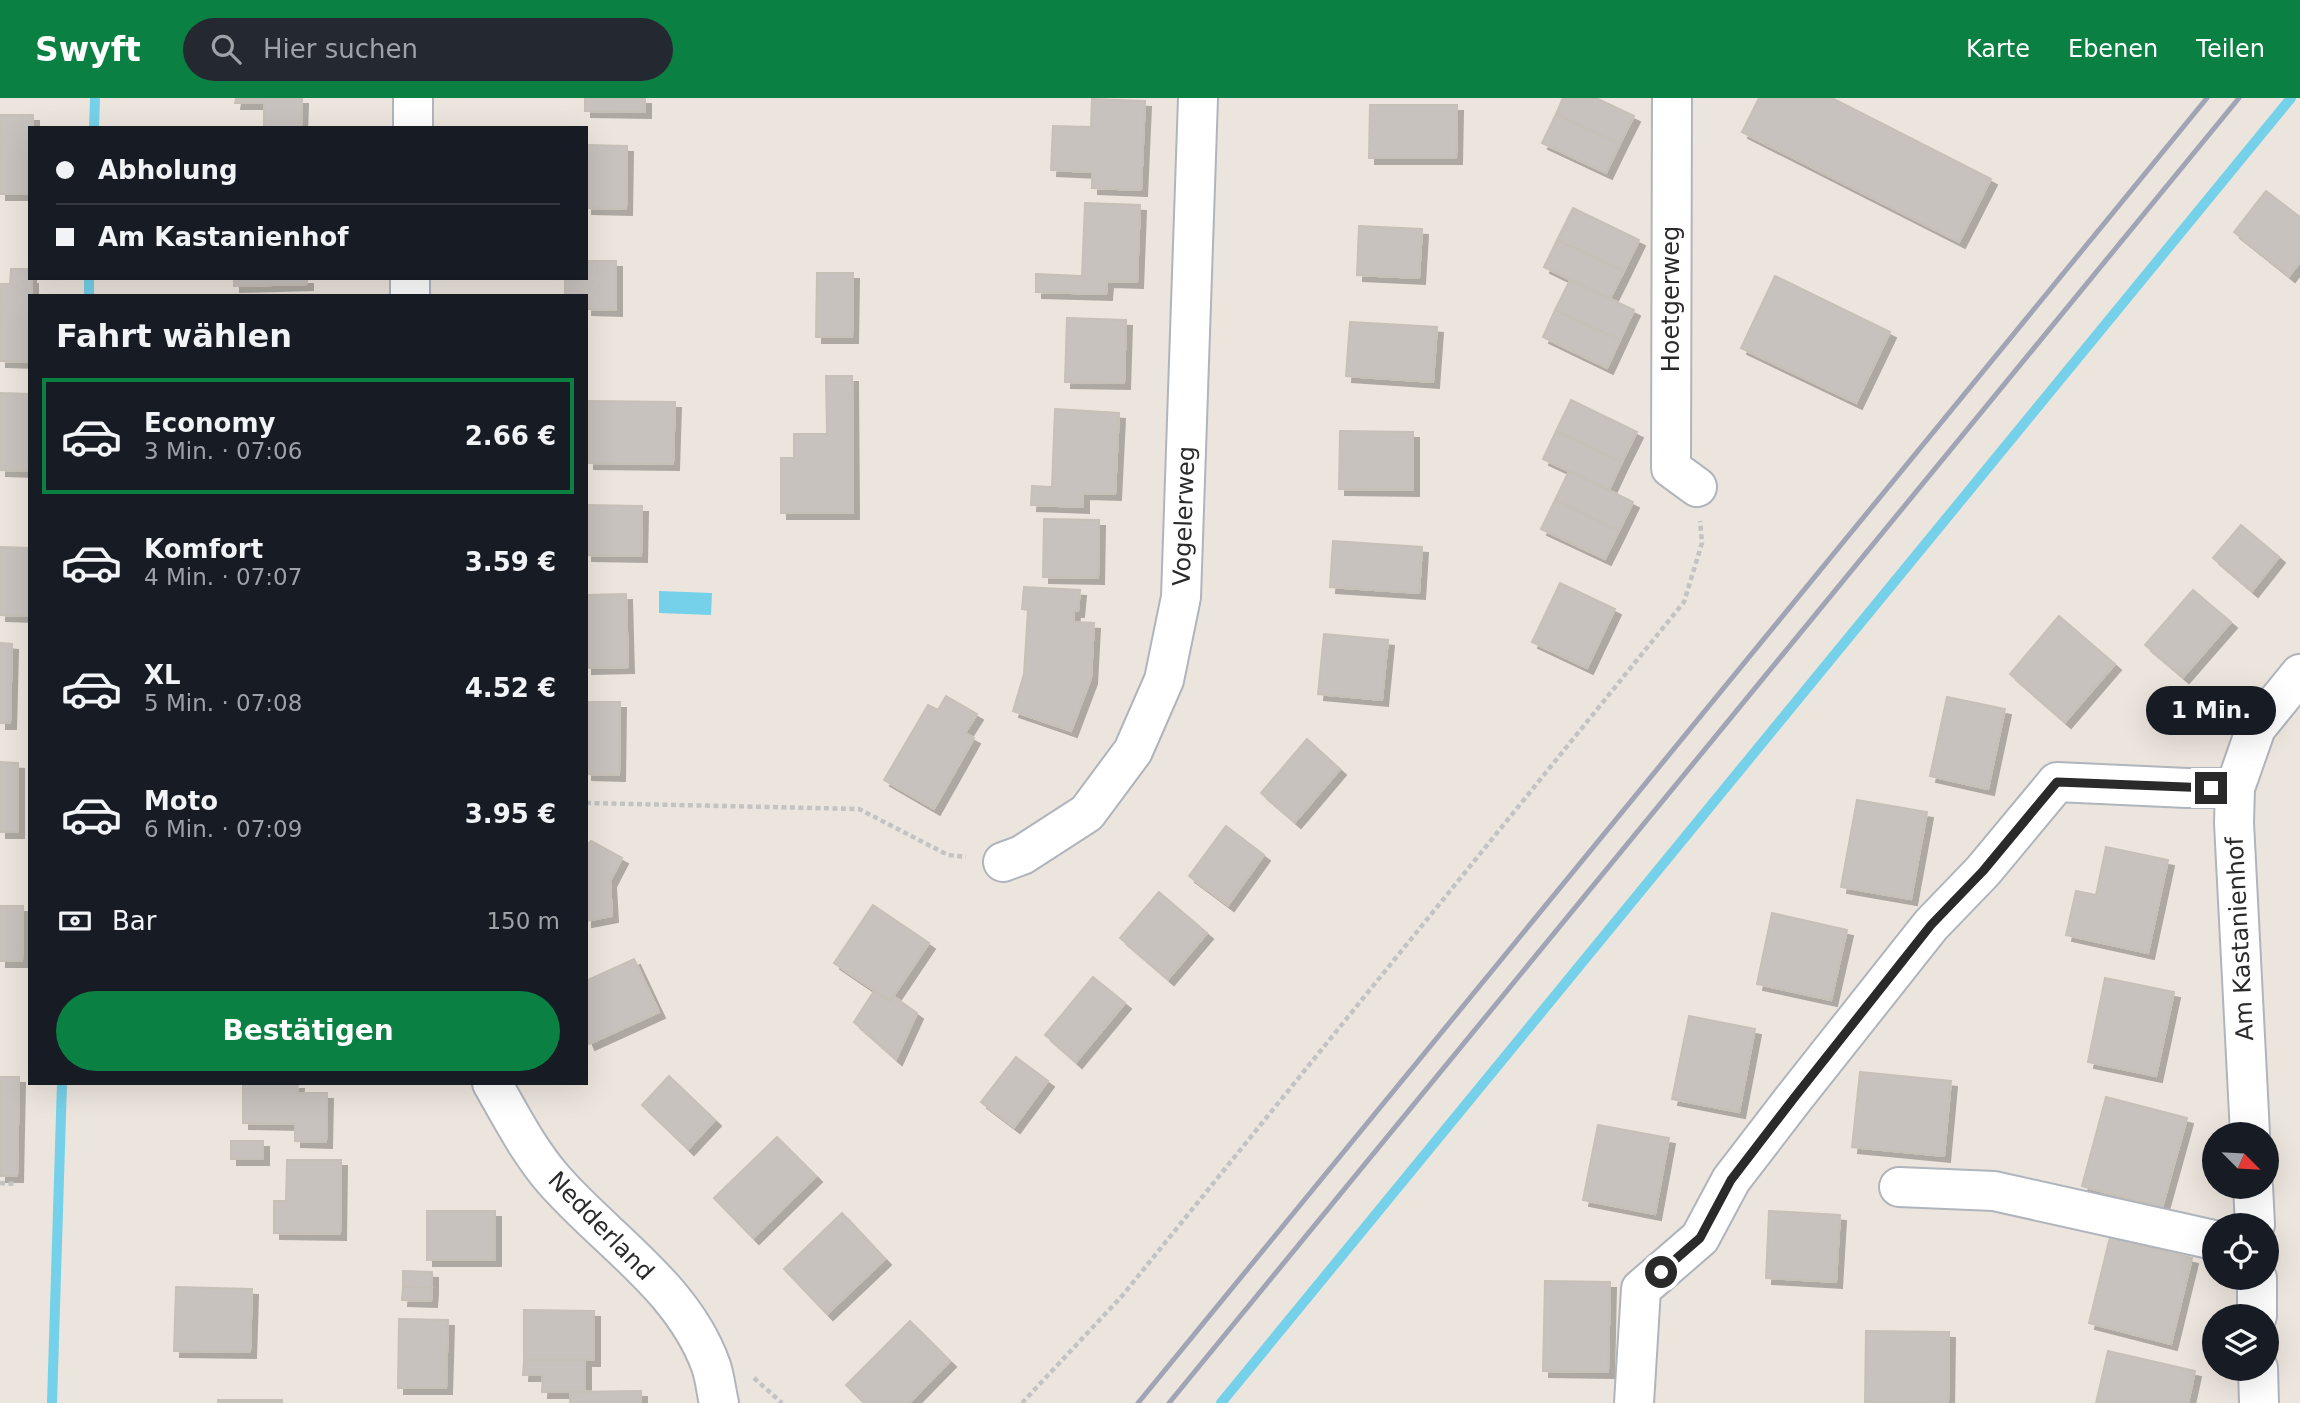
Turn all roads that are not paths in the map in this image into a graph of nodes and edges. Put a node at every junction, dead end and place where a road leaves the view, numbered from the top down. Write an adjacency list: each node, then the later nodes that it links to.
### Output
1 (413, 98): 4 (street)
2 (1198, 98): 8 (street, Vogelerweg)
3 (1672, 98): 5 (street, Hoetgerweg)
4 (412, 126)
5 (1697, 487)
6 (2300, 674): 7 (street, Am Kastanienhof)
7 (2235, 788): 10 (street, Am Kastanienhof); 15 (street)
8 (1003, 862)
9 (493, 1085): 14 (street, Nedderland)
10 (2249, 1122)
11 (1899, 1187): 12 (street)
12 (2202, 1237)
13 (2259, 1381): 16 (street)
14 (719, 1403)
15 (1634, 1403)
16 (2259, 1403)

